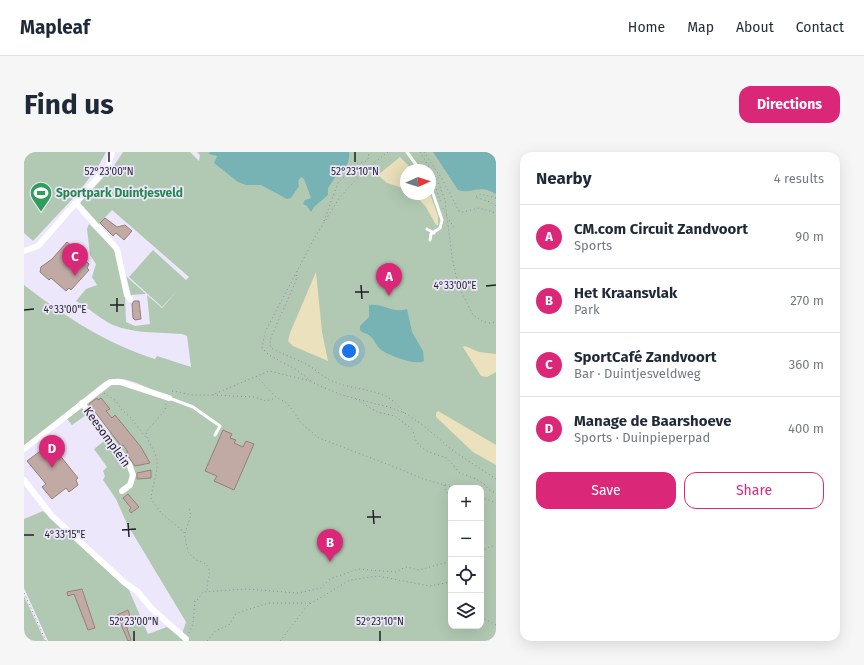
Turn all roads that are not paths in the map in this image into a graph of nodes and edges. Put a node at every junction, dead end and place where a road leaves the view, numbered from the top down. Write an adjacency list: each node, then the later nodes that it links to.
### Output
1 (112, 152): 5 (street)
2 (407, 152): 3 (lane)
3 (416, 164)
4 (435, 200): 7 (lane)
5 (76, 203): 9 (street); 10 (street)
6 (427, 229): 7 (lane)
7 (434, 232): 8 (lane)
8 (430, 240)
9 (24, 251)
10 (130, 299)
11 (168, 400): 12 (street); 13 (lane)
12 (82, 403): 14 (street); 16 (street, Keesomplein)
13 (215, 435)
14 (24, 449)
15 (24, 480): 17 (street)
16 (122, 491)
17 (187, 636)

